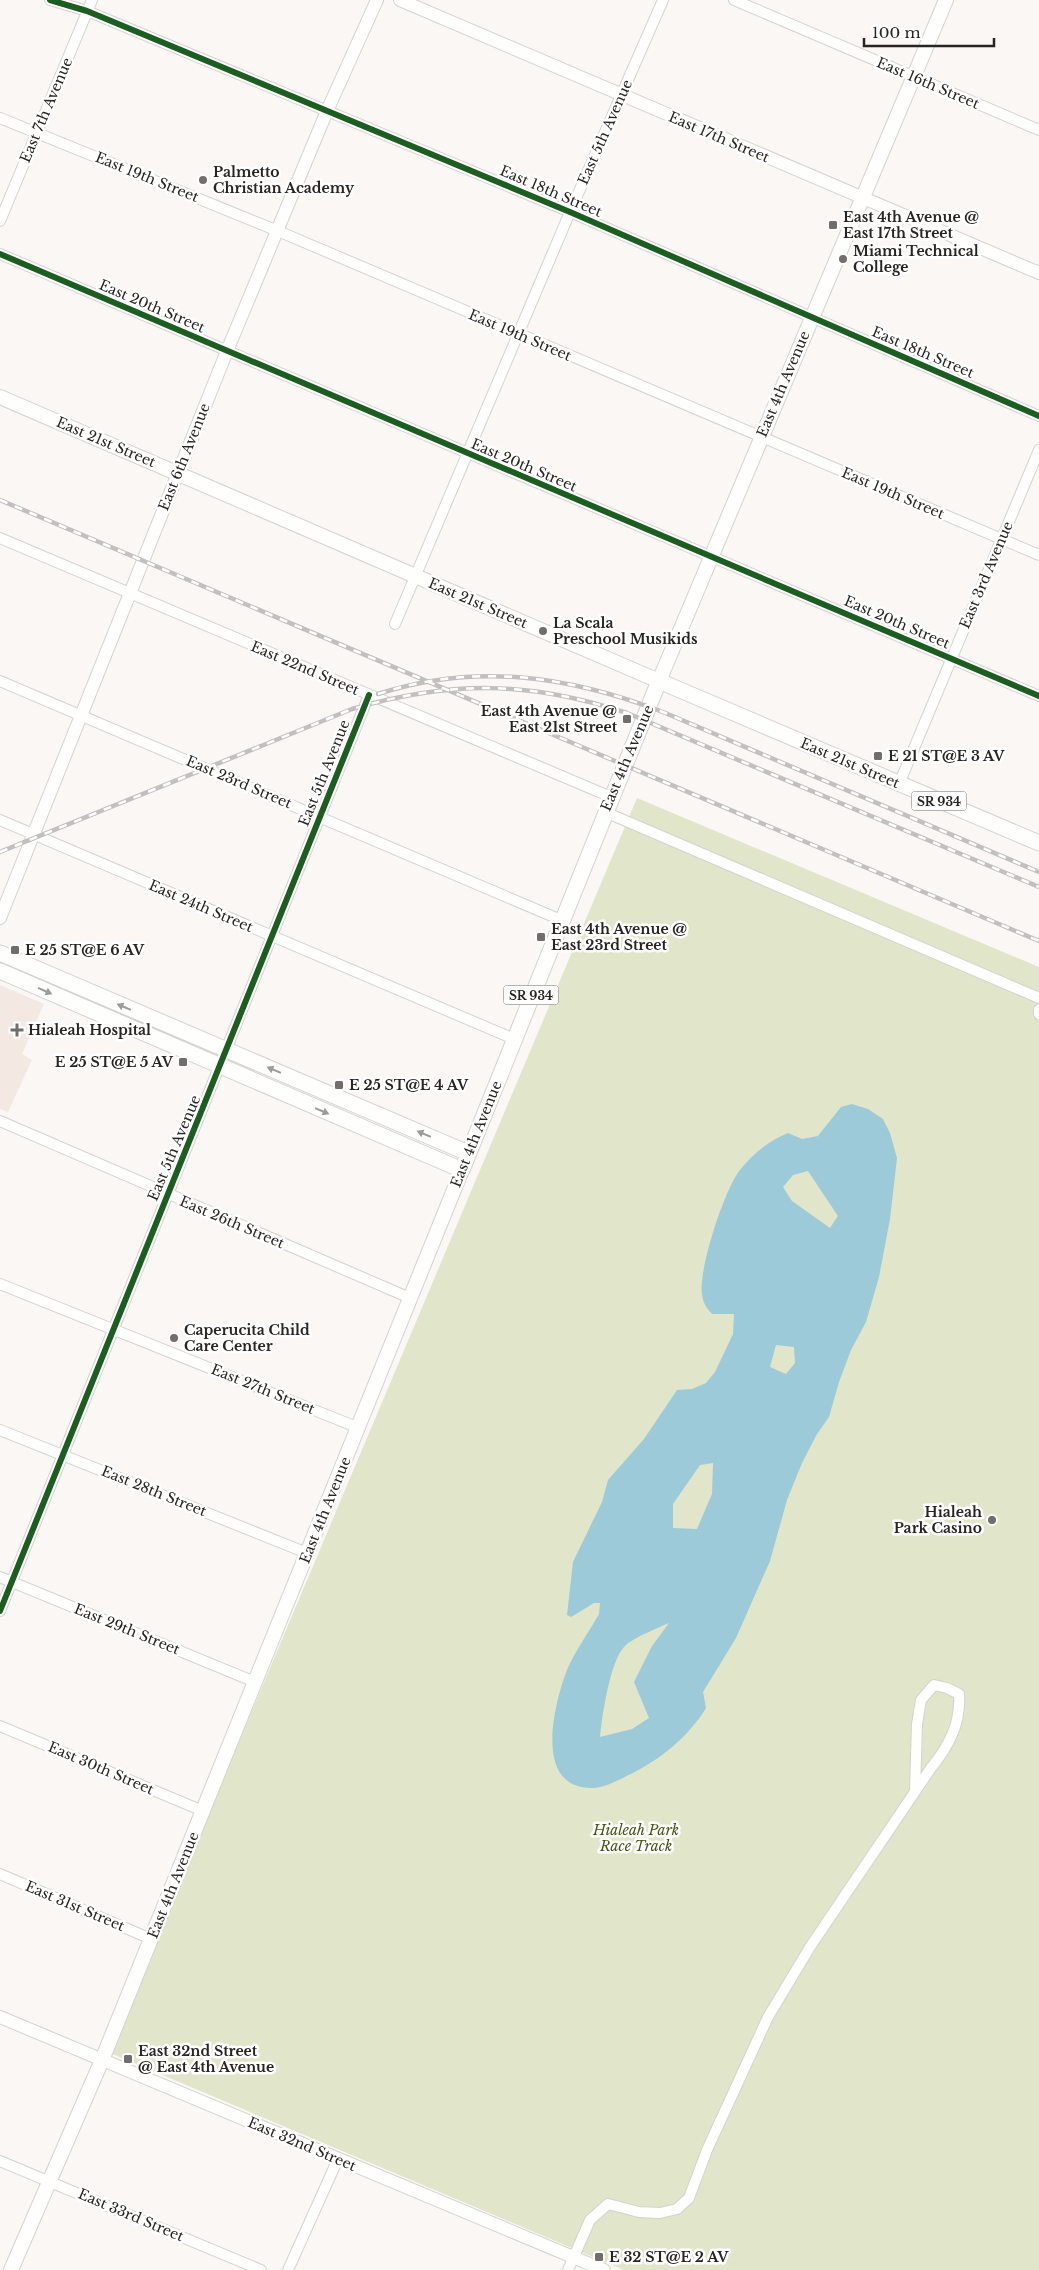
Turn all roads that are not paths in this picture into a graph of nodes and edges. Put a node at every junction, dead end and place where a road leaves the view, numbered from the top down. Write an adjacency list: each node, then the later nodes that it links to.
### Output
1 (50, 0): 8 (street, East 18th Street)
2 (92, 0): 8 (street, East 7th Avenue)
3 (377, 0): 11 (street, East 6th Avenue)
4 (400, 0): 10 (street, East 17th Street)
5 (663, 0): 10 (street, East 5th Avenue)
6 (734, 0): 9 (street, East 16th Street)
7 (946, 0): 9 (main road, East 4th Avenue)
8 (88, 11): 11 (street, East 18th Street); 14 (street, East 7th Avenue)
9 (913, 76): 13 (street, East 16th Street); 15 (main road, East 4th Avenue)
10 (620, 96): 15 (street, East 17th Street); 16 (street, East 5th Avenue)
11 (327, 110): 16 (street, East 18th Street); 18 (street, East 6th Avenue)
12 (0, 118): 14 (street, East 19th Street)
13 (1039, 130)
14 (37, 132): 17 (street, East 7th Avenue); 18 (street, East 19th Street)
15 (862, 197): 20 (street, East 17th Street); 21 (main road, East 4th Avenue)
16 (570, 212): 21 (street, East 18th Street); 22 (street, East 5th Avenue)
17 (0, 221)
18 (278, 230): 22 (street, East 19th Street); 23 (street, East 6th Avenue)
19 (0, 254): 23 (street, East 20th Street)
20 (1039, 273)
21 (811, 318): 25 (street, East 18th Street); 26 (main road, East 4th Avenue)
22 (518, 334): 26 (street, East 19th Street); 28 (street, East 5th Avenue)
23 (227, 352): 28 (street, East 20th Street); 29 (street, East 6th Avenue)
24 (0, 397): 29 (main road, East 21st Street)
25 (1039, 416)
26 (760, 437): 31 (street, East 19th Street); 32 (main road, East 4th Avenue)
27 (1039, 450): 31 (street, East 3rd Avenue)
28 (468, 455): 32 (street, East 20th Street); 34 (street, East 5th Avenue)
29 (178, 472): 34 (main road, East 21st Street); 35 (street, East 6th Avenue)
30 (0, 538): 35 (street, East 22nd Street)
31 (1001, 540): 33 (street, East 19th Street); 37 (street, East 3rd Avenue)
32 (710, 555): 37 (street, East 20th Street); 39 (main road, East 4th Avenue)
33 (1039, 555)
34 (415, 576): 36 (street, East 5th Avenue); 39 (main road, East 21st Street)
35 (129, 594): 40 (street, East 22nd Street); 42 (street, East 6th Avenue)
36 (395, 624)
37 (951, 659): 41 (street, East 20th Street); 43 (street, East 3rd Avenue)
38 (0, 680): 42 (street, East 23rd Street)
39 (659, 681): 43 (main road, East 21st Street / SR 934); 44 (main road, East 4th Avenue / SR 934)
40 (369, 695): 44 (street, East 22nd Street); 45 (street, East 5th Avenue)
41 (1039, 696)
42 (81, 716): 45 (street, East 23rd Street); 47 (street, East 6th Avenue)
43 (900, 784): 48 (main road, East 21st Street / SR 934)
44 (608, 805): 50 (main road, East 4th Avenue / SR 934); 54 (street, East 22nd Street)
45 (320, 816): 50 (street, East 23rd Street); 51 (street, East 5th Avenue)
46 (0, 820): 47 (street, East 24th Street)
47 (33, 833): 49 (street, East 6th Avenue); 51 (street, East 24th Street)
48 (1039, 843)
49 (0, 918)
50 (561, 920): 57 (main road, East 4th Avenue / SR 934)
51 (273, 937): 57 (street, East 24th Street); 58 (street, East 5th Avenue)
52 (0, 953): 58 (main road, one-way to 52)
53 (0, 971): 59 (main road, one-way to 59)
54 (1039, 998)
55 (1039, 1010): 56 (street)
56 (1039, 1014)
57 (514, 1039): 61 (main road, East 4th Avenue / SR 934)
58 (228, 1050): 59 (street, East 5th Avenue); 61 (main road, one-way to 58)
59 (221, 1067): 62 (main road, one-way to 62); 63 (street, East 5th Avenue)
60 (0, 1121): 63 (street, East 26th Street)
61 (468, 1153): 62 (main road, East 4th Avenue / SR 934)
62 (462, 1170): 65 (main road, East 4th Avenue)
63 (168, 1194): 65 (street, East 26th Street); 66 (street, East 5th Avenue)
64 (0, 1284): 66 (street, East 27th Street)
65 (410, 1298): 67 (main road, East 4th Avenue)
66 (114, 1330): 67 (street, East 27th Street); 69 (street, East 5th Avenue)
67 (359, 1428): 70 (main road, East 4th Avenue)
68 (0, 1430): 69 (street, East 28th Street)
69 (63, 1455): 70 (street, East 28th Street); 72 (street, East 5th Avenue)
70 (307, 1553): 74 (main road, East 4th Avenue)
71 (0, 1577): 72 (street, East 29th Street)
72 (12, 1582): 73 (street, East 5th Avenue); 74 (street, East 29th Street)
73 (0, 1611)
74 (255, 1682): 77 (main road, East 4th Avenue)
75 (0, 1726): 77 (street, East 30th Street)
76 (915, 1792): 76 (street); 85 (street)
77 (203, 1811): 79 (main road, East 4th Avenue)
78 (0, 1874): 79 (street, East 31st Street)
79 (151, 1939): 81 (main road, East 4th Avenue)
80 (0, 2017): 81 (street, East 32nd Street)
81 (102, 2060): 82 (street, East 32nd Street); 84 (main road, East 4th Avenue)
82 (338, 2159): 85 (street, East 32nd Street); 88 (street)
83 (0, 2161): 84 (street, East 33rd Street)
84 (50, 2182): 86 (main road, East 4th Avenue); 87 (street, East 33rd Street)
85 (570, 2264): 89 (street, East 32nd Street)
86 (11, 2270)
87 (262, 2270)
88 (288, 2270)
89 (604, 2270)

